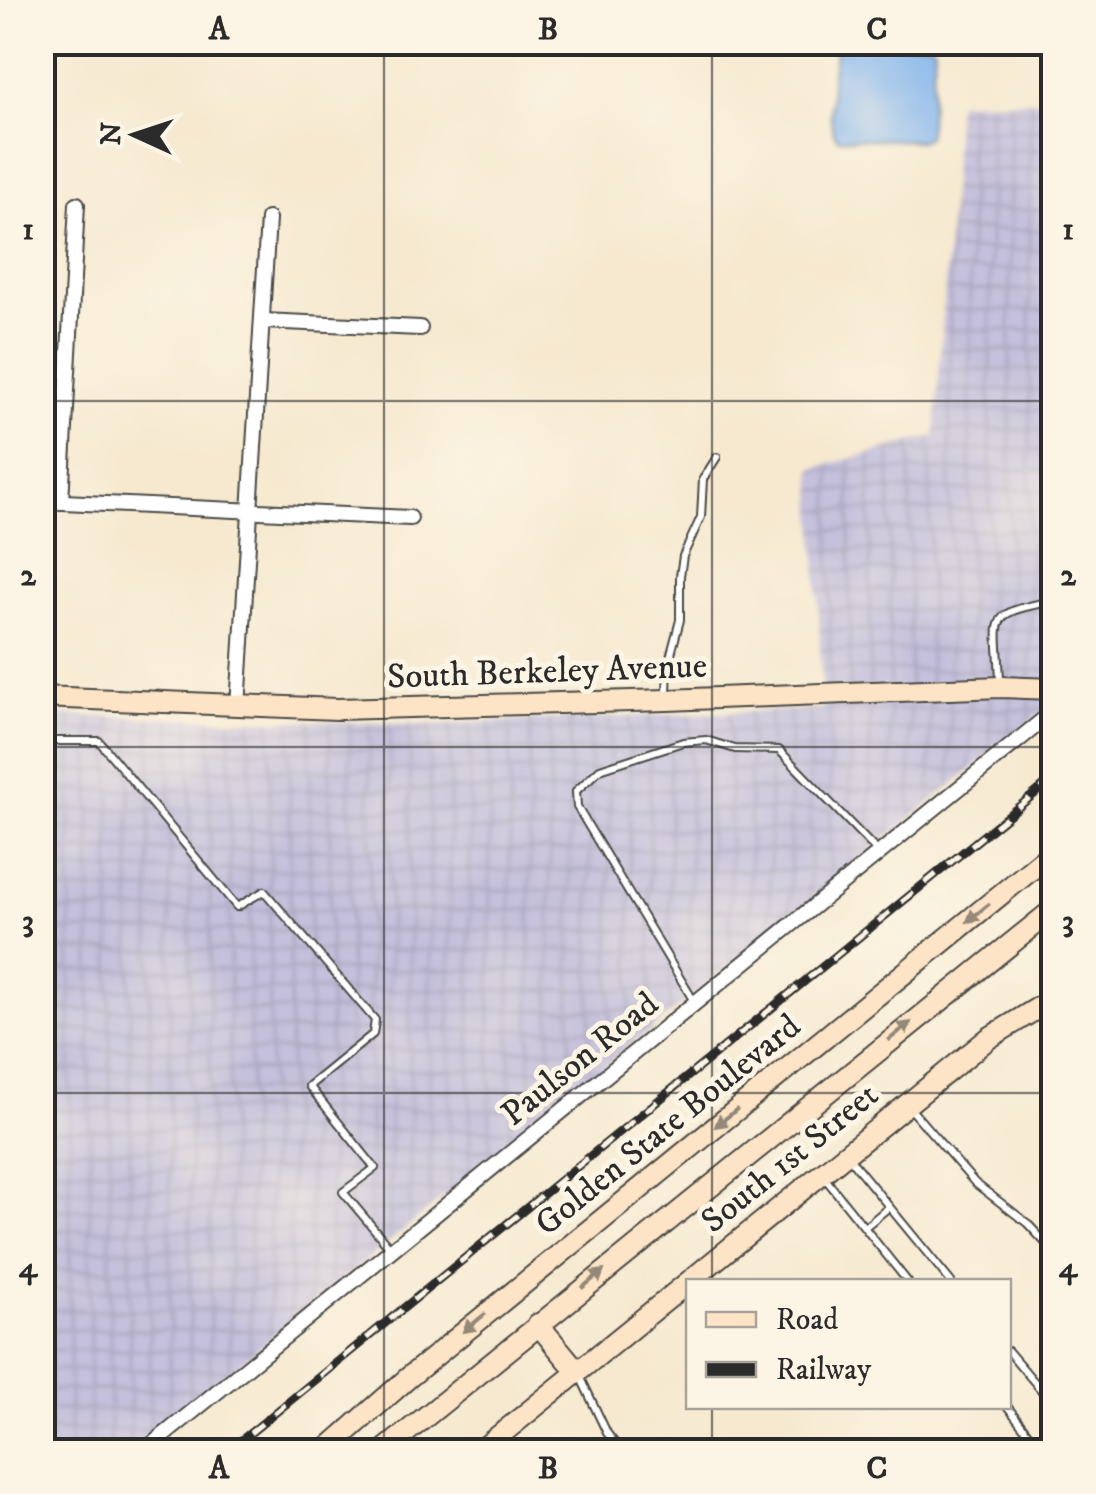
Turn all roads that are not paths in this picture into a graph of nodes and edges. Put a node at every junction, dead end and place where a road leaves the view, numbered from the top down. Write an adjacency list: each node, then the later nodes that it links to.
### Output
1 (77, 204): 7 (street)
2 (268, 218): 3 (street)
3 (262, 321): 4 (street); 8 (street)
4 (420, 328)
5 (717, 458): 14 (lane)
6 (42, 501): 7 (street)
7 (61, 502): 8 (street)
8 (250, 510): 9 (street); 15 (street)
9 (410, 518)
10 (1054, 601): 11 (lane)
11 (1001, 687): 12 (main road, South Berkeley Avenue); 14 (main road, South Berkeley Avenue)
12 (1054, 688)
13 (42, 697): 15 (main road, South Berkeley Avenue)
14 (666, 700): 15 (main road, South Berkeley Avenue)
15 (238, 706)
16 (1054, 711): 19 (street, Paulson Road)
17 (42, 741): 28 (lane)
18 (1054, 851): 40 (main road, Golden State Boulevard, one-way to 40)
19 (879, 853): 22 (street, Paulson Road); 22 (lane)
20 (1054, 909): 34 (main road, one-way to 20)
21 (1054, 998): 23 (main road, South 1st Street)
22 (695, 1003): 28 (street, Paulson Road)
23 (906, 1104): 24 (main road, South 1st Street); 29 (lane)
24 (845, 1153): 25 (main road, South 1st Street); 26 (lane)
25 (820, 1172): 27 (lane); 30 (main road, South 1st Street)
26 (889, 1207): 27 (lane); 32 (lane)
27 (864, 1227): 31 (lane)
28 (391, 1250): 39 (street, Paulson Road)
29 (1054, 1252)
30 (690, 1279)
31 (906, 1279)
32 (949, 1279)
33 (686, 1282): 36 (main road, South 1st Street)
34 (538, 1324): 36 (main road); 41 (main road)
35 (1011, 1355): 37 (lane)
36 (578, 1371): 42 (main road, South 1st Street); 43 (lane)
37 (1054, 1406)
38 (1009, 1409): 44 (lane)
39 (142, 1452)
40 (324, 1452)
41 (382, 1452)
42 (479, 1452)
43 (622, 1452)
44 (1043, 1452)

